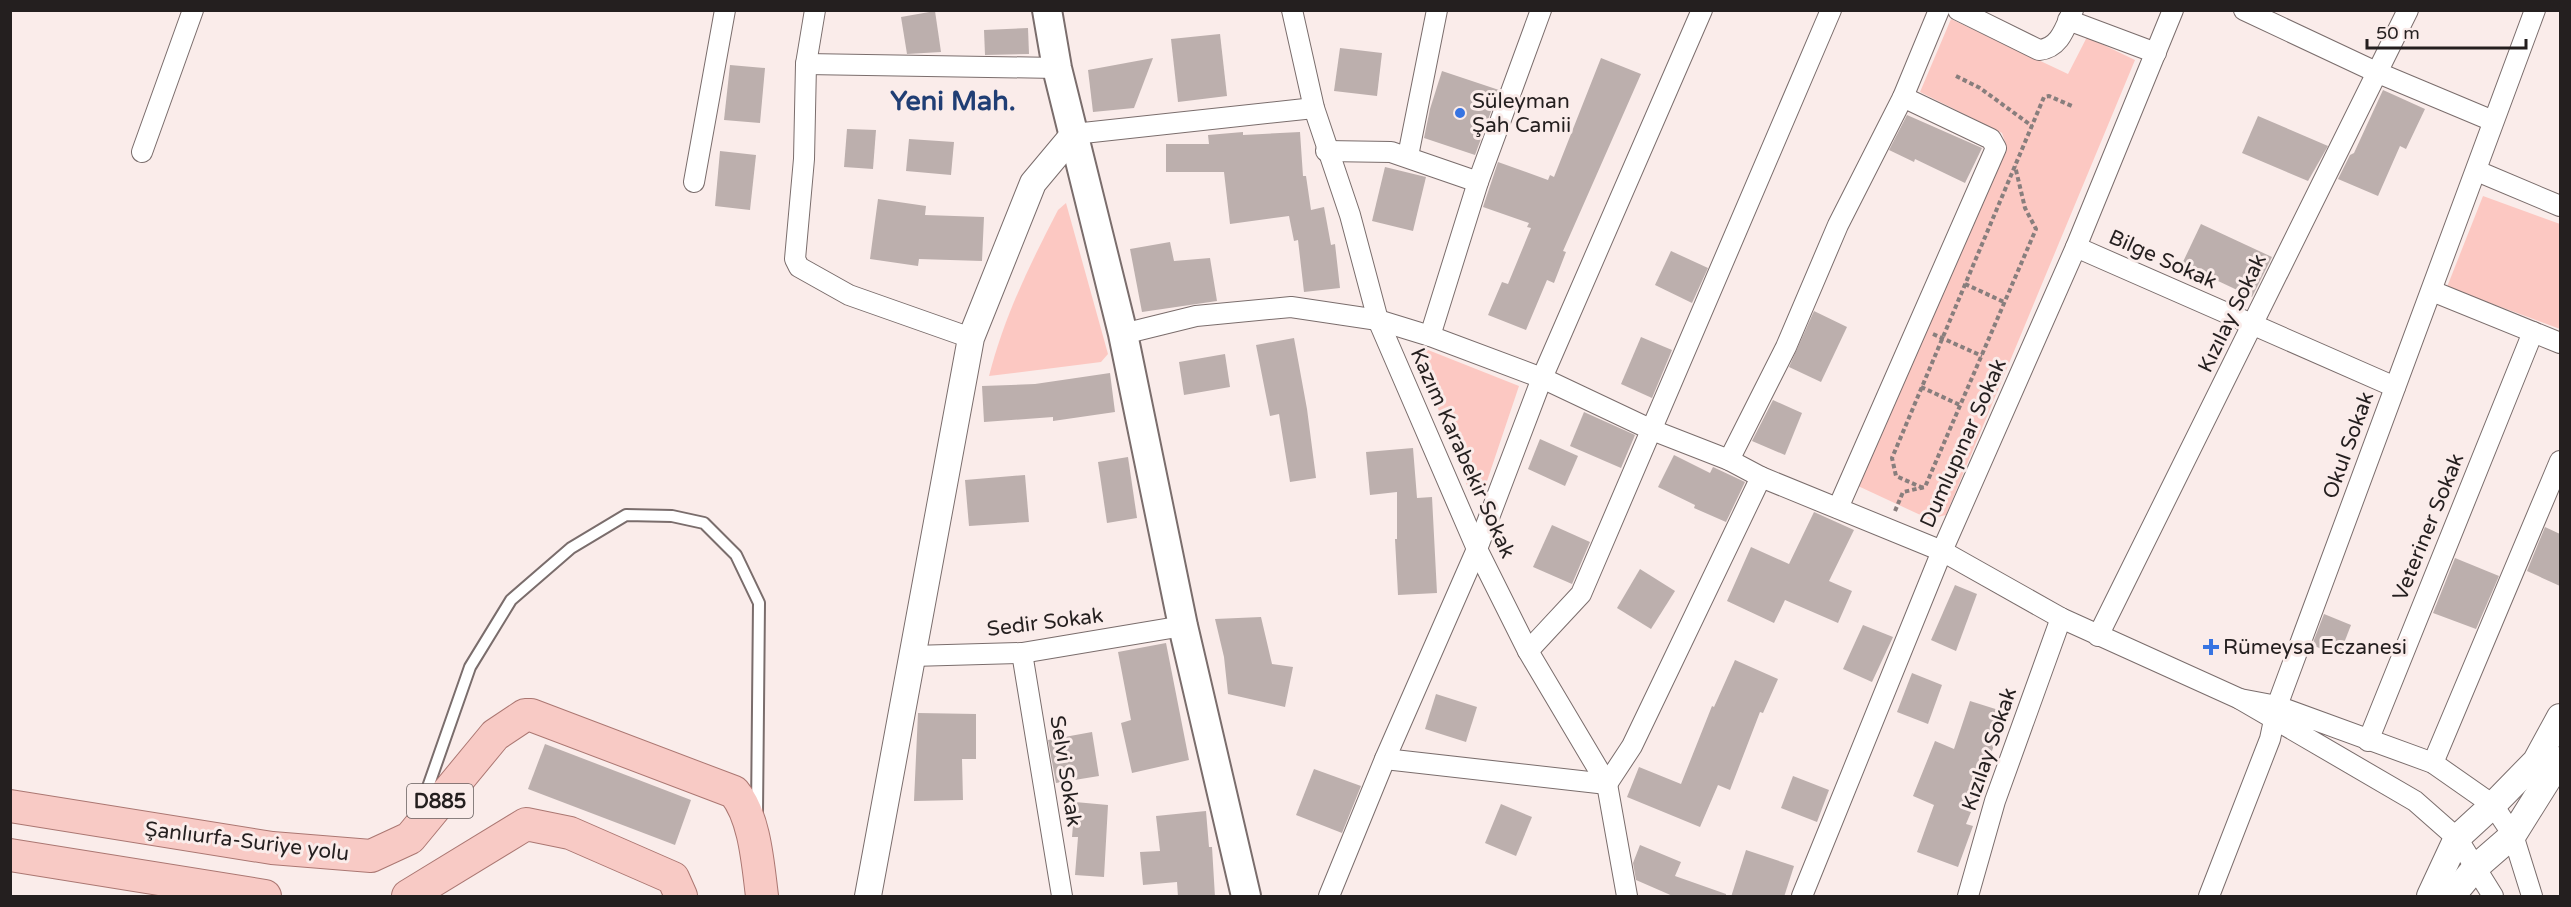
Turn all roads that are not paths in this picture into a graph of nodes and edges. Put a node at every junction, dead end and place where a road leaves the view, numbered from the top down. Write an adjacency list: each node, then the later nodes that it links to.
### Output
1 (193, 10): 26 (street)
2 (725, 10): 29 (street)
3 (815, 10): 18 (street)
4 (1047, 10): 19 (main road)
5 (1292, 10): 22 (street, Kazım Karabekir Sokak)
6 (1437, 10): 27 (street)
7 (1541, 10): 30 (street)
8 (1702, 10): 41 (street)
9 (1831, 10): 43 (street)
10 (1939, 10): 21 (street)
11 (1958, 10): 16 (street)
12 (2174, 10): 17 (street, Dumlupınar Sokak)
13 (2244, 10): 20 (street)
14 (2408, 10): 20 (street, Kızılay Sokak)
15 (2535, 10): 23 (street, Okul Sokak)
16 (2071, 15): 17 (street)
17 (2156, 53): 32 (street, Dumlupınar Sokak)
18 (806, 64): 19 (street); 39 (street)
19 (1057, 68): 24 (main road)
20 (2376, 72): 23 (street); 35 (street, Kızılay Sokak)
21 (1903, 97): 44 (street); 47 (street)
22 (1314, 108): 24 (street); 25 (street, Kazım Karabekir Sokak)
23 (2493, 121): 28 (street, Okul Sokak)
24 (1074, 134): 37 (main road); 39 (street)
25 (1326, 151): 27 (street); 34 (street, Kazım Karabekir Sokak)
26 (142, 152)
27 (1408, 156): 30 (street)
28 (2477, 171): 31 (street); 33 (street, Okul Sokak)
29 (694, 182)
30 (1478, 182): 38 (street)
31 (2560, 206)
32 (2076, 247): 35 (street, Bilge Sokak); 49 (street, Dumlupınar Sokak)
33 (2432, 291): 36 (street); 42 (street, Okul Sokak)
34 (1378, 320): 37 (street); 38 (street); 48 (street, Kazım Karabekir Sokak)
35 (2253, 325): 42 (street, Bilge Sokak); 52 (street, Kızılay Sokak)
36 (2533, 332): 40 (street); 58 (street, Veteriner Sokak)
37 (1123, 334): 51 (main road)
38 (1430, 336): 41 (street)
39 (970, 338): 55 (street)
40 (2560, 343)
41 (1542, 378): 43 (street); 48 (street)
42 (2395, 387): 56 (street, Okul Sokak)
43 (1652, 430): 44 (street); 53 (street)
44 (1729, 460): 46 (street)
45 (2560, 461): 61 (street)
46 (1761, 477): 47 (street); 62 (street)
47 (1839, 508): 49 (street)
48 (1478, 549): 53 (street, Kazım Karabekir Sokak); 59 (street)
49 (1942, 551): 50 (street); 80 (street, Dumlupınar Sokak)
50 (2061, 618): 52 (street); 81 (street, Kızılay Sokak)
51 (1184, 626): 54 (street, Sedir Sokak); 77 (main road)
52 (2098, 636): 56 (street)
53 (1528, 651): 62 (street, Kazım Karabekir Sokak)
54 (1022, 653): 55 (street, Sedir Sokak); 76 (street, Selvi Sokak)
55 (912, 656): 75 (street)
56 (2276, 713): 58 (street); 67 (street); 82 (street, Okul Sokak)
57 (2560, 717): 63 (street)
58 (2368, 741): 61 (street)
59 (1385, 759): 62 (street); 78 (street)
60 (2560, 760): 65 (street)
61 (2433, 764): 63 (street)
62 (1607, 784): 79 (street, Kazım Karabekir Sokak)
63 (2493, 805): 65 (street); 67 (street)
64 (10, 806): 66 (main road, Şanlıurfa-Suriye yolu / D885)
65 (2513, 836): 70 (street); 86 (street)
66 (410, 838): 68 (main road, Şanlıurfa-Suriye yolu / D885); 68 (lane)
67 (2457, 838): 70 (street); 83 (street)
68 (757, 852): 74 (main road, Şanlıurfa-Suriye yolu / D885)
69 (10, 855): 71 (main road)
70 (2475, 868): 84 (street); 85 (street)
71 (265, 897)
72 (408, 897): 73 (main road)
73 (681, 897)
74 (762, 897)
75 (868, 897)
76 (1062, 897)
77 (1246, 897)
78 (1329, 897)
79 (1627, 897)
80 (1802, 897)
81 (1968, 897)
82 (2209, 897)
83 (2430, 897)
84 (2452, 897)
85 (2493, 897)
86 (2532, 897)

